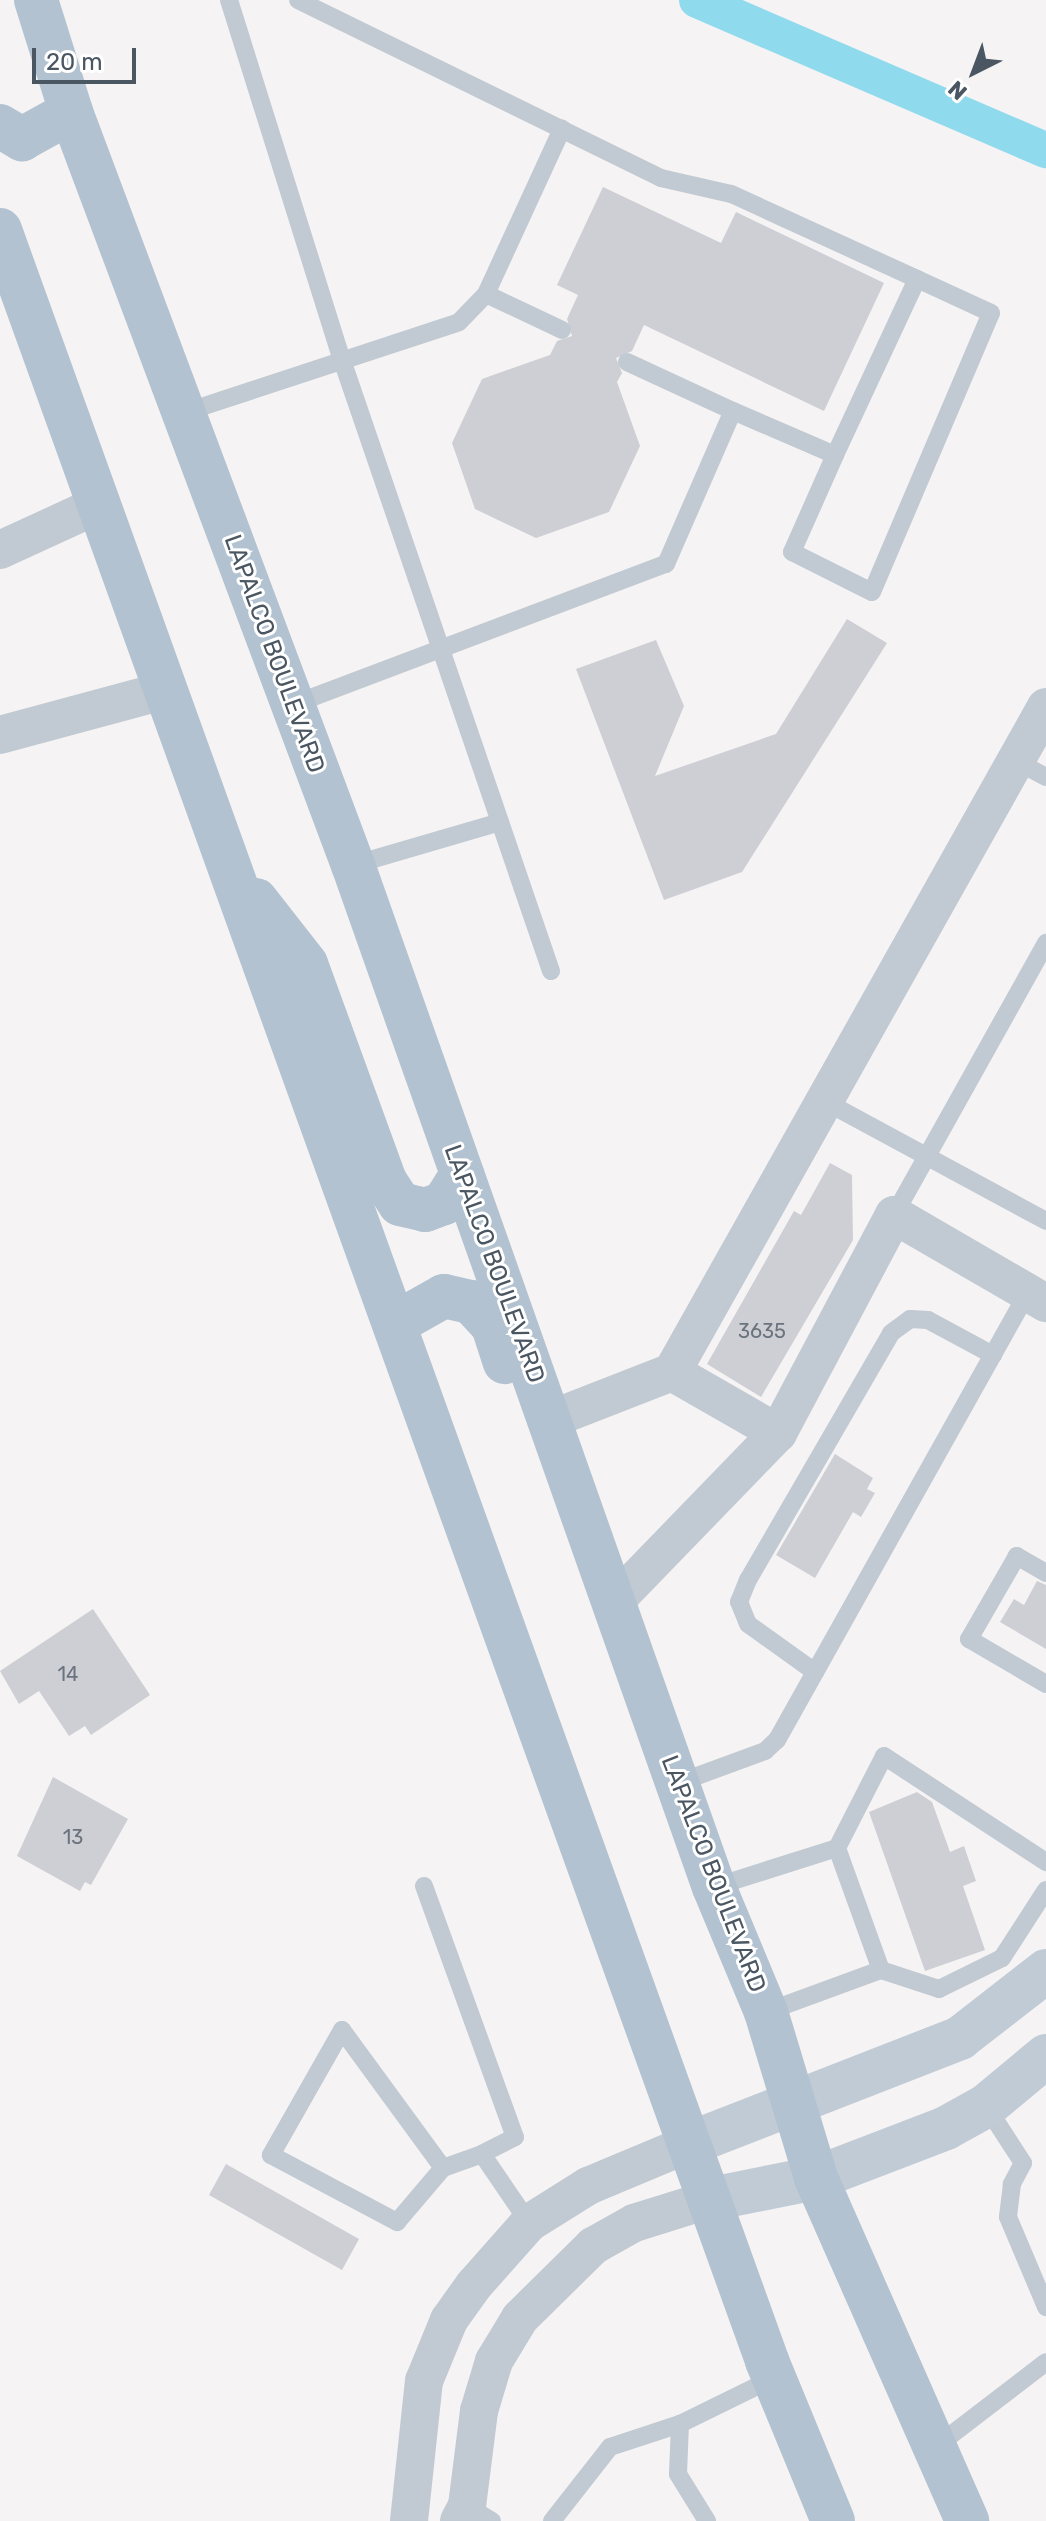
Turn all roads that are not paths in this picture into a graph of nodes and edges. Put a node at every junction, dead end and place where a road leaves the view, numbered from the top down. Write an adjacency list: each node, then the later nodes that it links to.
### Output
1 (36, 0): 4 (main road, LAPALCO BOULEVARD)
2 (229, 0): 11 (lane)
3 (298, 0): 6 (lane)
4 (71, 112): 5 (main road); 14 (main road, LAPALCO BOULEVARD)
5 (0, 126)
6 (562, 129): 8 (lane); 9 (lane)
7 (0, 230): 16 (main road)
8 (917, 279): 15 (lane); 15 (lane)
9 (486, 294): 10 (lane); 11 (lane)
10 (562, 330)
11 (341, 357): 14 (lane); 18 (lane)
12 (627, 362): 13 (lane)
13 (733, 411): 15 (lane); 18 (lane)
14 (186, 412): 20 (main road, LAPALCO BOULEVARD)
15 (835, 455)
16 (98, 505): 17 (street); 19 (main road)
17 (0, 550)
18 (440, 645): 20 (lane); 24 (lane)
19 (167, 690): 22 (street); 26 (main road)
20 (292, 705): 25 (main road, LAPALCO BOULEVARD)
21 (1046, 707): 23 (street)
22 (0, 735)
23 (1031, 769): 29 (street)
24 (500, 822): 25 (lane); 28 (lane)
25 (353, 865): 31 (main road, LAPALCO BOULEVARD)
26 (232, 869): 31 (main road); 35 (main road)
27 (1046, 943): 30 (lane)
28 (551, 971)
29 (828, 1103): 30 (lane); 37 (street)
30 (928, 1155): 32 (lane); 33 (lane)
31 (462, 1174): 38 (main road, LAPALCO BOULEVARD)
32 (894, 1215): 34 (street); 39 (street)
33 (1046, 1221)
34 (1037, 1297): 36 (lane)
35 (396, 1323): 44 (main road); 57 (main road)
36 (993, 1355): 42 (lane); 42 (lane)
37 (672, 1372): 38 (street); 39 (street)
38 (549, 1420): 41 (main road, LAPALCO BOULEVARD)
39 (778, 1433): 41 (street)
40 (1046, 1573): 43 (lane)
41 (614, 1602): 44 (main road, LAPALCO BOULEVARD)
42 (815, 1672): 45 (lane)
43 (1046, 1684)
44 (657, 1724): 45 (main road, LAPALCO BOULEVARD)
45 (678, 1783): 49 (main road, LAPALCO BOULEVARD)
46 (837, 1848): 47 (lane); 49 (lane); 51 (lane)
47 (1046, 1862)
48 (424, 1886): 58 (lane)
49 (714, 1887): 53 (main road, LAPALCO BOULEVARD)
50 (1046, 1890): 51 (lane)
51 (881, 1970): 53 (lane)
52 (1046, 1971): 56 (street)
53 (766, 2012): 56 (main road, LAPALCO BOULEVARD)
54 (1046, 2056): 55 (street)
55 (986, 2106): 60 (street); 63 (lane)
56 (792, 2107): 57 (street); 60 (main road, LAPALCO BOULEVARD)
57 (691, 2143): 61 (main road); 62 (street)
58 (482, 2154): 59 (lane); 62 (lane)
59 (443, 2168): 59 (lane)
60 (816, 2178): 61 (street); 67 (main road, LAPALCO BOULEVARD)
61 (711, 2199): 65 (main road); 68 (street)
62 (529, 2223): 69 (street)
63 (1046, 2307)
64 (1046, 2362): 67 (lane)
65 (774, 2378): 66 (lane); 72 (main road)
66 (680, 2424): 70 (lane); 71 (lane)
67 (932, 2449): 73 (main road, LAPALCO BOULEVARD)
68 (473, 2516)
69 (409, 2521)
70 (552, 2521)
71 (707, 2521)
72 (833, 2521)
73 (967, 2521)

